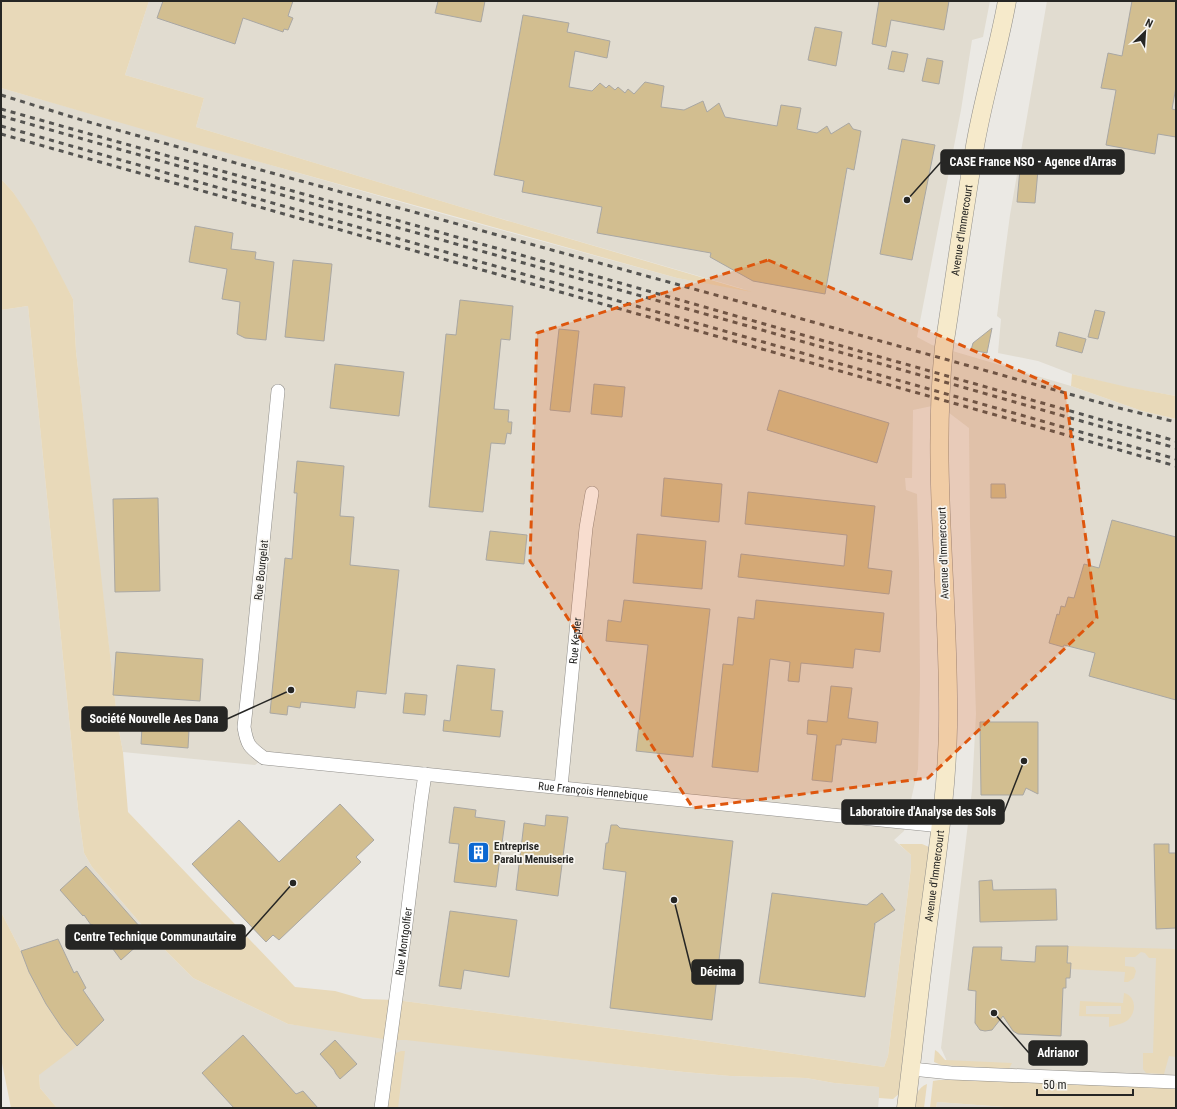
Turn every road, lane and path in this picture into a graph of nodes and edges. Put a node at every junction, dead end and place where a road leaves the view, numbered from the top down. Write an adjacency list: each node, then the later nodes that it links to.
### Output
1 (1007, 1): 7 (main road, Avenue d'Immercourt)
2 (278, 391): 4 (street, Rue Bourgelat)
3 (592, 493): 6 (street, Rue Kepler)
4 (250, 747): 5 (street, Rue François Hennebique)
5 (425, 774): 6 (street, Rue François Hennebique); 10 (street, Rue Montgolfier)
6 (561, 788): 7 (street, Rue François Hennebique)
7 (941, 826): 8 (main road, Avenue d'Immercourt)
8 (912, 1069): 9 (street); 11 (main road, Avenue d'Immercourt)
9 (1176, 1082)
10 (381, 1108)
11 (906, 1108)

